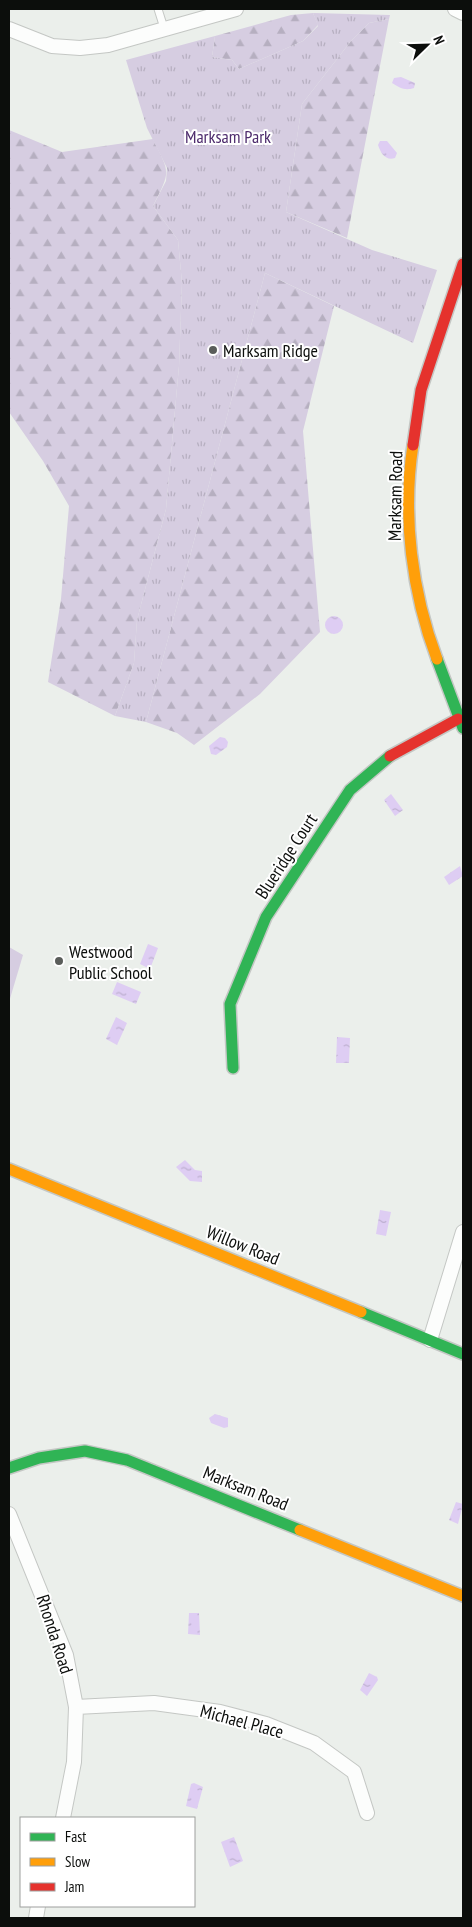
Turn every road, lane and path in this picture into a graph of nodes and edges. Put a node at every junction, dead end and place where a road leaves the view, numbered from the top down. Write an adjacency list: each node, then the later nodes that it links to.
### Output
1 (158, 9): 5 (lane)
2 (236, 9): 5 (street)
3 (455, 9): 4 (street)
4 (463, 13)
5 (164, 28): 6 (street)
6 (9, 30)
7 (463, 264): 8 (street, Marksam Road)
8 (461, 723): 9 (street, Blueridge Court)
9 (233, 1068)
10 (9, 1169): 12 (street, Willow Road)
11 (463, 1232): 12 (street)
12 (430, 1340): 13 (street, Willow Road)
13 (463, 1354)
14 (9, 1468): 16 (street, Marksam Road)
15 (9, 1514): 17 (street, Rhonda Road)
16 (463, 1596)
17 (76, 1707): 18 (street, Michael Place); 19 (street, Rhonda Road)
18 (367, 1813)
19 (63, 1817)

